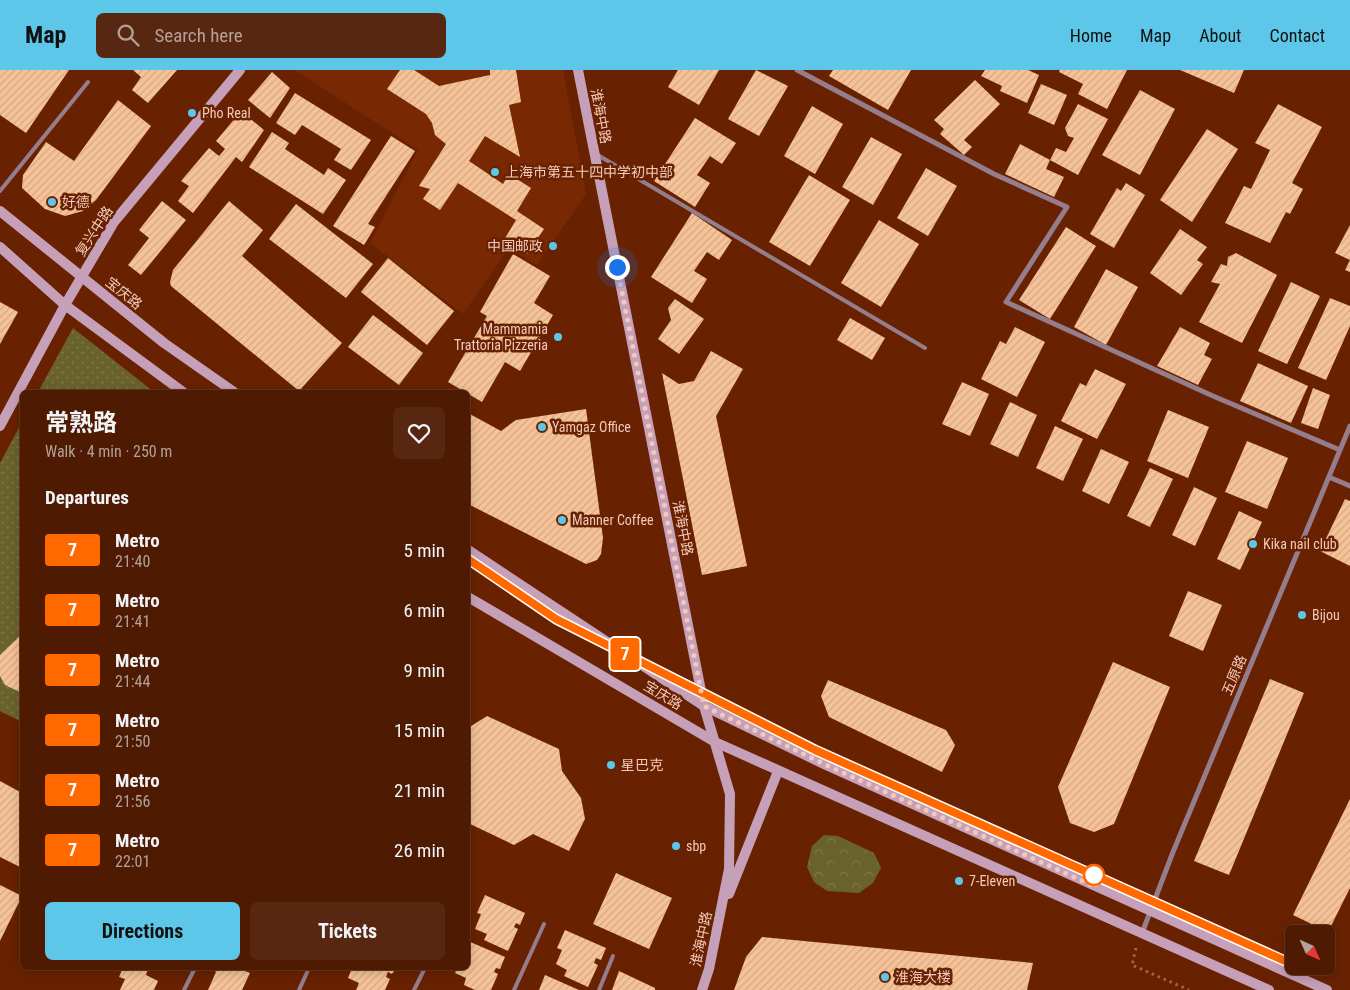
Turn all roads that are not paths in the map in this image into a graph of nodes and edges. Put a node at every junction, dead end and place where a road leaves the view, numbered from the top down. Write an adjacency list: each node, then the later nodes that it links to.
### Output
1 (240, 70): 9 (main road, 复兴中路)
2 (578, 70): 5 (main road, 淮海中路)
3 (797, 70): 16 (street)
4 (88, 82): 6 (lane)
5 (594, 153): 11 (lane); 21 (main road, 淮海中路)
6 (0, 191)
7 (0, 211): 9 (main road, 宝庆路)
8 (0, 247): 10 (main road)
9 (82, 277): 10 (main road, 复兴中路); 13 (main road, 宝庆路)
10 (65, 305): 12 (main road); 14 (main road, 复兴中路)
11 (925, 348)
12 (180, 390)
13 (231, 390)
14 (0, 426)
15 (1350, 426): 16 (street, 五原路)
16 (1340, 450): 17 (street, 五原路)
17 (1329, 477): 18 (street); 24 (street, 五原路)
18 (1350, 486)
19 (470, 551): 21 (main road, 宝庆路)
20 (470, 598): 22 (main road, 宝庆路)
21 (704, 706): 22 (main road, 淮海中路); 24 (main road, 宝庆路)
22 (715, 742): 23 (main road, 宝庆路); 25 (main road, 淮海中路)
23 (778, 771): 25 (main road); 27 (main road, 宝庆路)
24 (1150, 911): 27 (street, 五原路); 39 (main road, 宝庆路)
25 (720, 916): 37 (main road, 淮海中路)
26 (544, 924): 35 (lane)
27 (1142, 933): 38 (main road, 宝庆路)
28 (613, 956): 36 (lane)
29 (194, 970): 32 (lane)
30 (308, 970): 33 (lane)
31 (424, 970): 34 (lane)
32 (184, 990)
33 (299, 990)
34 (414, 990)
35 (514, 990)
36 (599, 990)
37 (702, 990)
38 (1269, 990)
39 (1327, 990)

